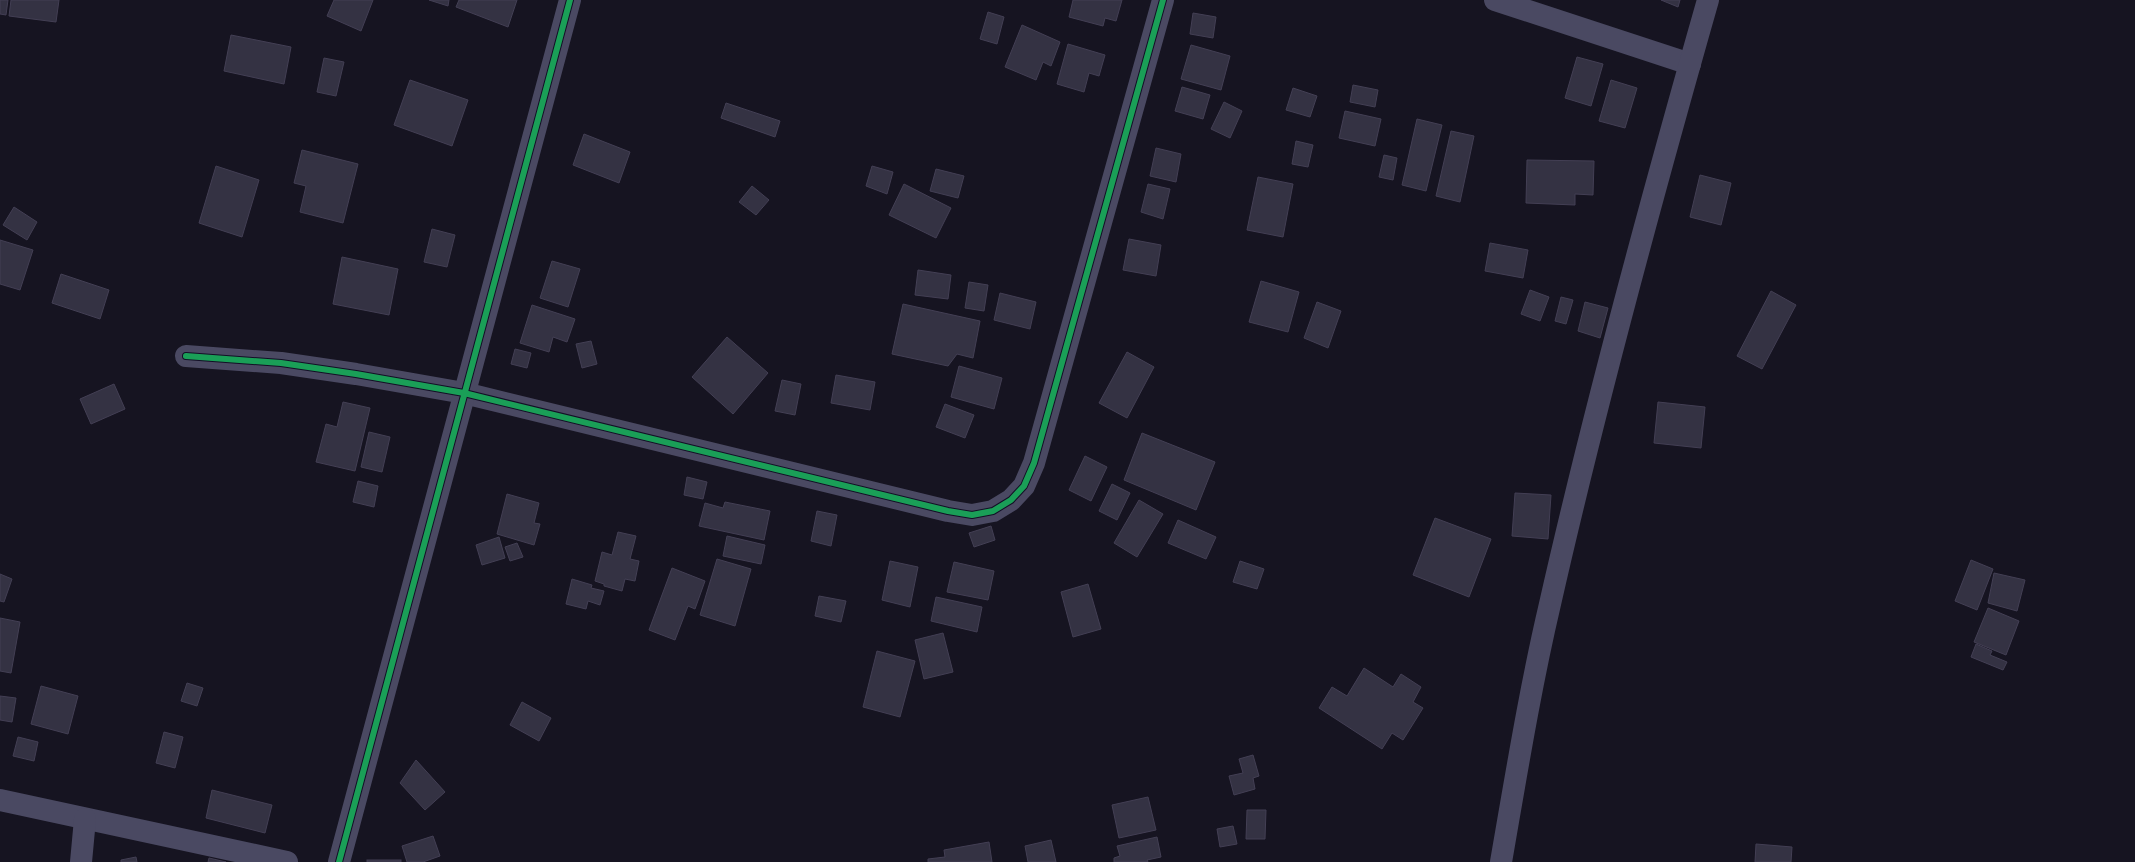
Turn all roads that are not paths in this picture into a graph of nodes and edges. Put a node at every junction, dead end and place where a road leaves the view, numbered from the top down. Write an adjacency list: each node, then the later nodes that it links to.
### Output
1 (570, 0): 7 (street)
2 (1163, 0): 7 (street)
3 (1495, 0): 5 (street)
4 (1708, 0): 5 (street)
5 (1690, 64): 13 (street)
6 (186, 356): 7 (street)
7 (464, 393): 12 (street)
8 (0, 800): 9 (street)
9 (85, 819): 10 (street); 11 (street)
10 (81, 862)
11 (287, 862)
12 (340, 862)
13 (1501, 862)

